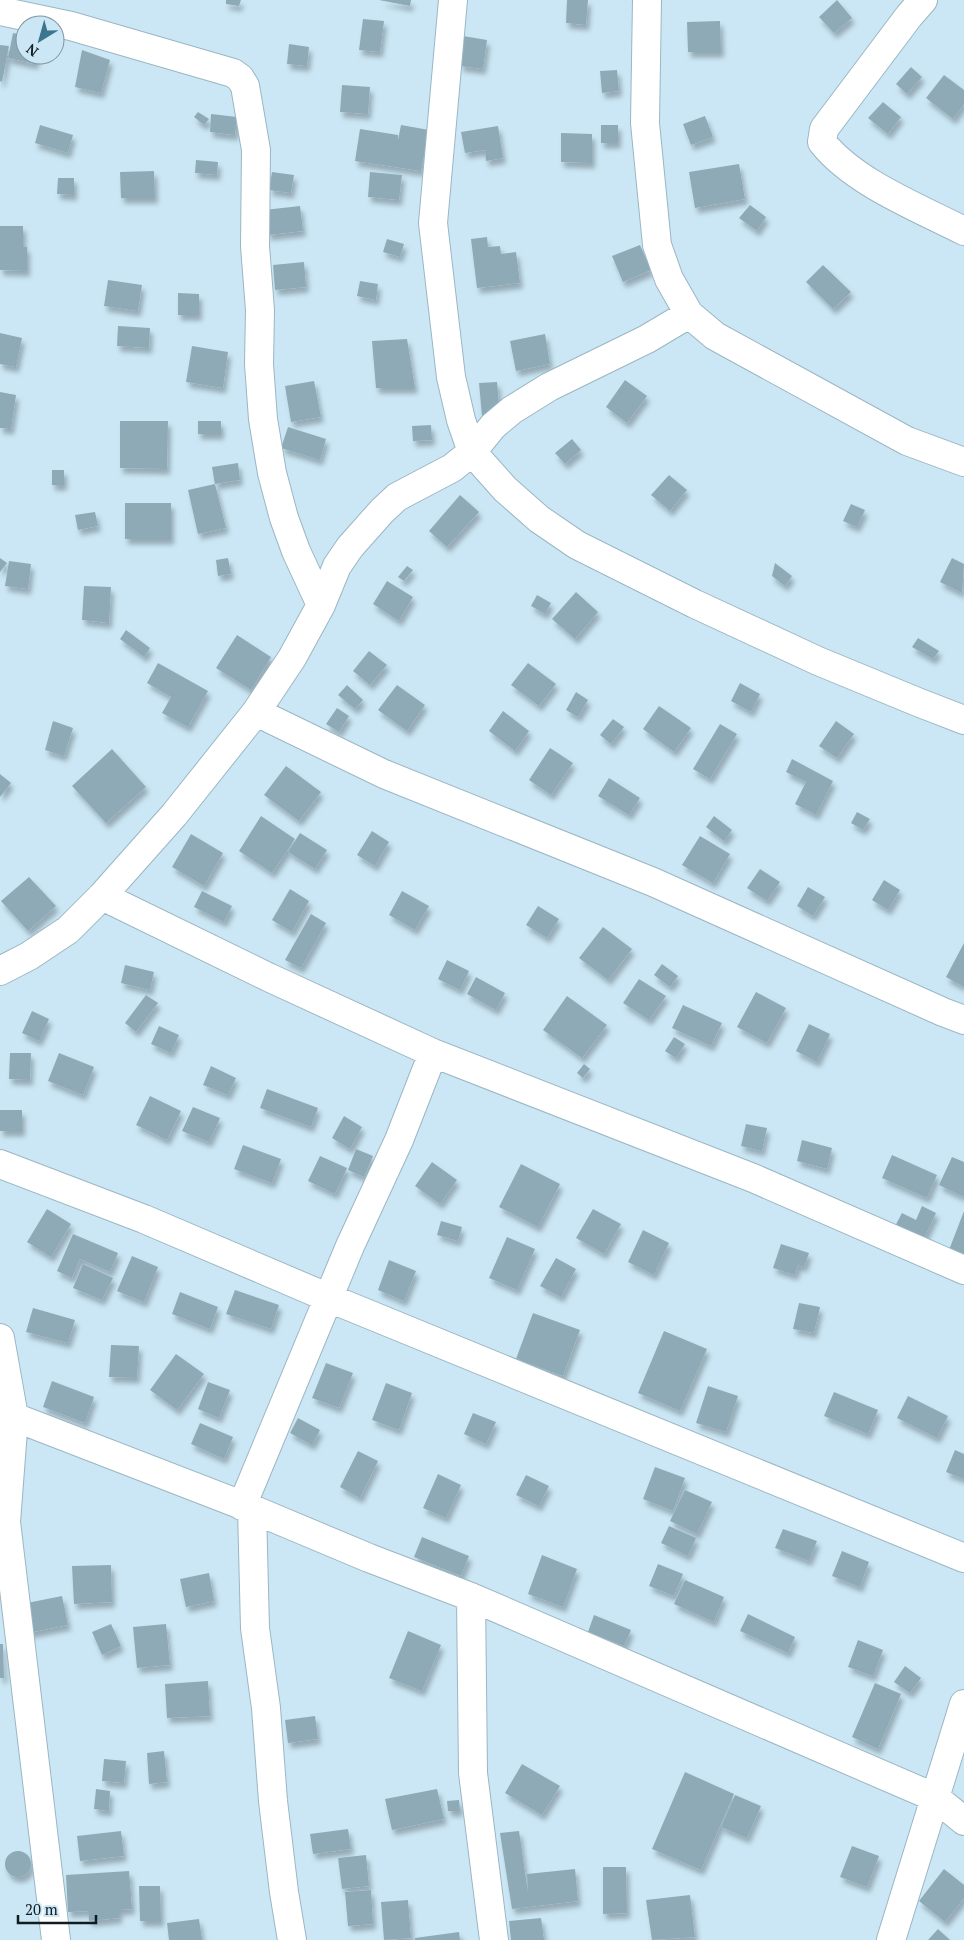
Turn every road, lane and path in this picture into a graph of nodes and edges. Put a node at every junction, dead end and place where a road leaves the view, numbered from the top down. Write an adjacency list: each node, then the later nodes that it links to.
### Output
1 (452, 0): 7 (street)
2 (646, 0): 6 (street)
3 (923, 0): 5 (street)
4 (0, 11): 9 (street)
5 (964, 230)
6 (689, 314): 7 (street); 8 (street)
7 (472, 452): 9 (street); 11 (street)
8 (964, 462)
9 (321, 605): 10 (street)
10 (256, 712): 12 (street); 14 (street)
11 (964, 720)
12 (102, 896): 13 (street); 15 (street)
13 (0, 971)
14 (964, 1020)
15 (433, 1054): 17 (street); 18 (street)
16 (0, 1164): 18 (street)
17 (964, 1270)
18 (328, 1298): 21 (street); 23 (street)
19 (0, 1338): 20 (street)
20 (14, 1416): 21 (street); 22 (street)
21 (247, 1507): 24 (street); 29 (street)
22 (3, 1518): 28 (street)
23 (964, 1558)
24 (471, 1597): 26 (street); 30 (street)
25 (964, 1704): 26 (street)
26 (936, 1798): 27 (street); 31 (street)
27 (964, 1821)
28 (56, 1940)
29 (292, 1940)
30 (494, 1940)
31 (891, 1940)

